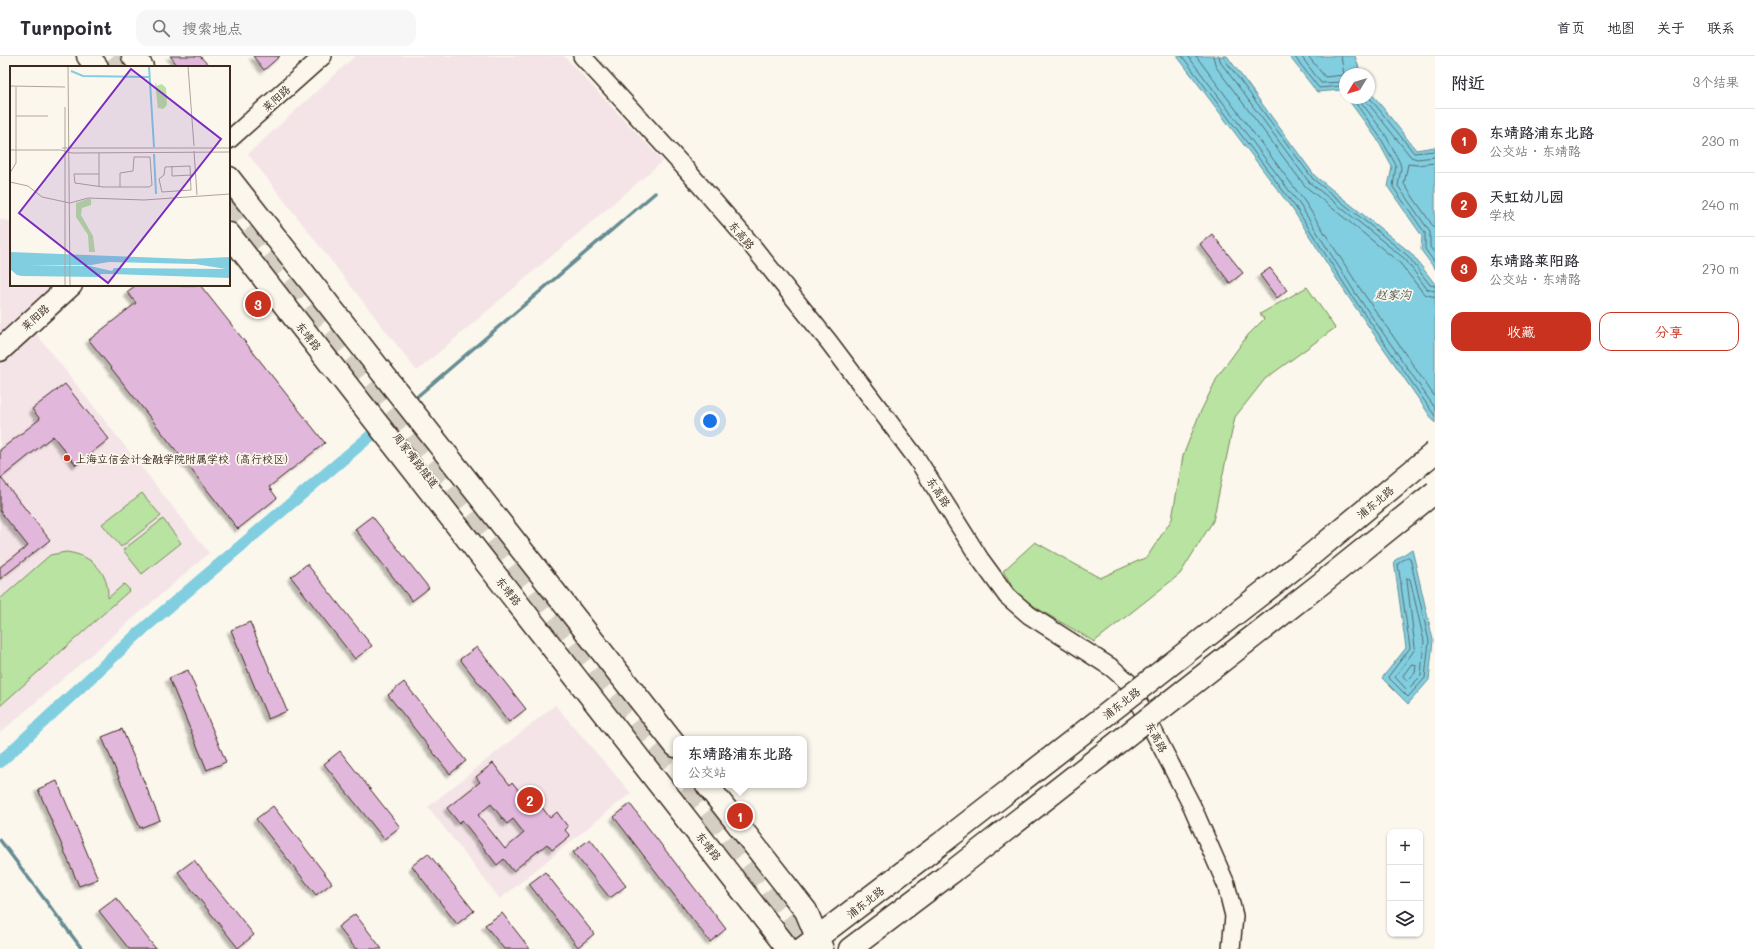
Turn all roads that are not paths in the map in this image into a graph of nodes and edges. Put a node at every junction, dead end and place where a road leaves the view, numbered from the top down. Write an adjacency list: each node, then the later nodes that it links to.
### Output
1 (88, 56): 5 (main road)
2 (133, 56): 6 (main road)
3 (323, 56): 7 (street, 莱阳路)
4 (582, 56): 21 (street, 东高路)
5 (96, 66)
6 (141, 66)
7 (230, 139)
8 (230, 179): 16 (main road)
9 (230, 234): 15 (main road, 周家嘴路隧道)
10 (230, 234): 19 (main road, 东靖路)
11 (69, 286): 12 (main road, 莱阳路)
12 (0, 350)
13 (1435, 452): 18 (main road, 浦东北路, bridge)
14 (1435, 492): 20 (main road, bridge)
15 (600, 692)
16 (673, 742)
17 (709, 788): 18 (main road)
18 (814, 945)
19 (788, 949)
20 (850, 949)
21 (1231, 949)

